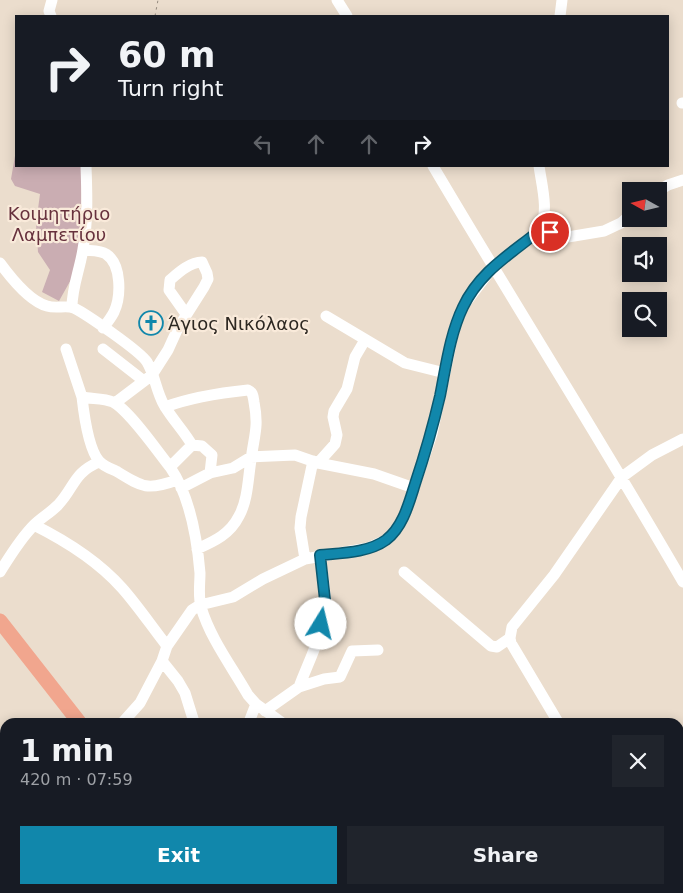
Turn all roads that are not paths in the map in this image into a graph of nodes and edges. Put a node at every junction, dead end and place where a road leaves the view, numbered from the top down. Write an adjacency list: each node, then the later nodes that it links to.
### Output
1 (52, 0): 4 (street)
2 (337, 0): 5 (street)
3 (562, 0): 6 (street)
4 (51, 15)
5 (346, 15)
6 (560, 15)
7 (86, 167): 14 (street)
8 (434, 167): 16 (street)
9 (539, 167): 13 (street)
10 (683, 180): 11 (street)
11 (668, 185)
12 (622, 222): 13 (street)
13 (540, 230): 16 (street)
14 (83, 250): 17 (street); 20 (street)
15 (0, 264): 17 (street)
16 (492, 267): 24 (street); 36 (street)
17 (72, 307): 20 (street)
18 (186, 314): 25 (street)
19 (326, 316): 21 (street)
20 (103, 328): 25 (street)
21 (365, 340): 24 (street); 33 (street)
22 (66, 349): 26 (street)
23 (103, 349): 25 (street)
24 (445, 373): 38 (street)
25 (148, 378): 27 (street); 28 (street)
26 (82, 398): 27 (street); 32 (street)
27 (115, 403): 34 (street)
28 (165, 407): 30 (street); 31 (street)
29 (683, 439): 36 (street)
30 (192, 445): 34 (street); 35 (street)
31 (251, 457): 33 (street); 35 (street); 40 (street)
32 (100, 462): 37 (street); 39 (street)
33 (315, 462): 38 (street); 42 (street)
34 (170, 467): 37 (street)
35 (210, 473): 37 (street)
36 (622, 477): 45 (street); 48 (street)
37 (179, 484): 40 (street)
38 (414, 488): 41 (street)
39 (34, 525): 43 (street); 49 (street)
40 (197, 548): 46 (street)
41 (320, 555): 42 (street); 52 (street)
42 (305, 559): 46 (street)
43 (0, 572)
44 (404, 572): 48 (street)
45 (683, 582)
46 (200, 605): 49 (street); 53 (street)
47 (0, 621): 54 (main road)
48 (510, 638): 59 (street)
49 (167, 646): 51 (street)
50 (378, 650): 52 (street)
51 (162, 661): 55 (street); 56 (street)
52 (299, 687): 53 (street)
53 (261, 707): 57 (street); 58 (street)
54 (76, 718)
55 (127, 718)
56 (193, 718)
57 (252, 718)
58 (276, 718)
59 (556, 718)

